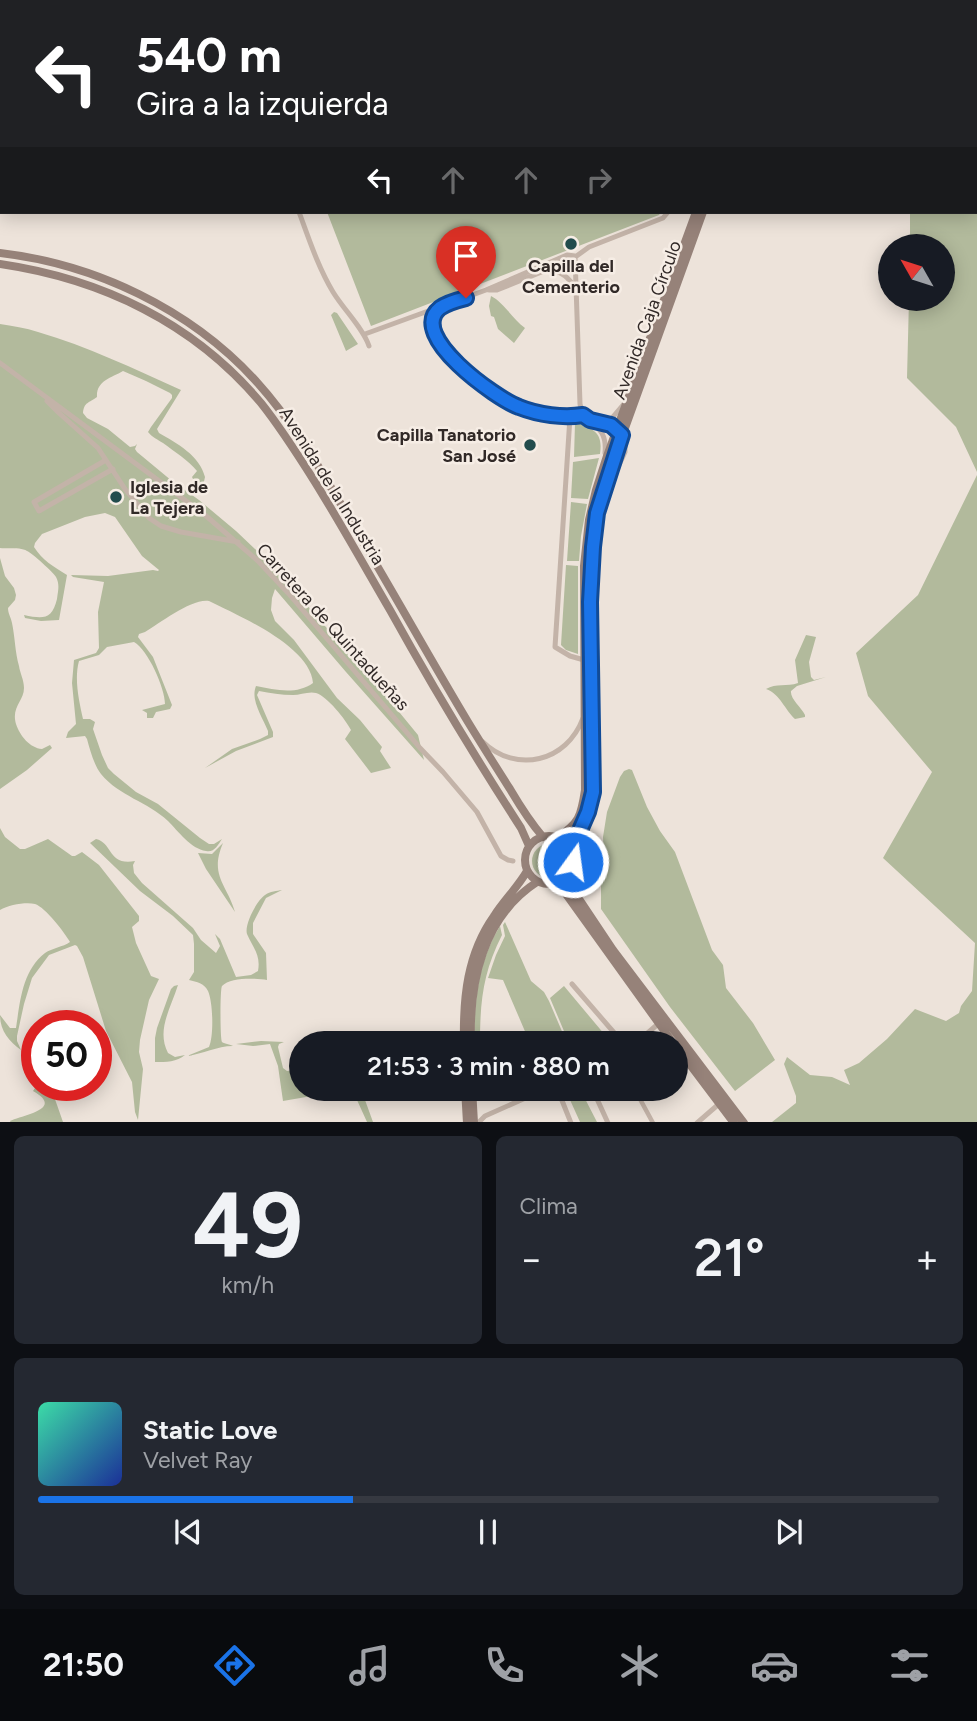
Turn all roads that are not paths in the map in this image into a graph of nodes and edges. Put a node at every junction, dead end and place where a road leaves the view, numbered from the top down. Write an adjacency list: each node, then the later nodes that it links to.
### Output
1 (300, 214): 14 (street)
2 (667, 214): 6 (street)
3 (695, 214): 18 (main road, Avenida Caja Círculo)
4 (702, 214): 22 (main road, Avenida Caja Círculo)
5 (0, 253): 28 (main road, Avenida de la Industria)
6 (575, 256): 8 (street); 9 (street); 10 (street)
7 (0, 264): 32 (main road, Avenida de la Industria)
8 (548, 269): 9 (street); 10 (street)
9 (486, 290): 11 (street)
10 (576, 292): 19 (street)
11 (441, 307): 12 (street); 13 (street)
12 (426, 313): 13 (street); 14 (street)
13 (433, 329): 20 (street)
14 (365, 334): 15 (street)
15 (369, 346)
16 (0, 363): 17 (street, Carretera de Quintadueñas)
17 (45, 396): 23 (street); 26 (street, Carretera de Quintadueñas)
18 (628, 397): 21 (street); 22 (main road, Avenida Caja Círculo)
19 (583, 415): 20 (street); 21 (street)
20 (570, 417): 27 (street)
21 (601, 425): 22 (street); 25 (street)
22 (621, 431): 25 (main road, Avenida Caja Círculo); 33 (main road, Avenida Caja Círculo)
23 (107, 460): 24 (street); 24 (street)
24 (113, 469): 26 (street)
25 (599, 480): 27 (main road, Avenida Caja Círculo)
26 (237, 542): 34 (street, Carretera de Quintadueñas)
27 (584, 660): 29 (main road, Avenida Caja Círculo)
28 (451, 694): 29 (street, Avenida de la Industria); 30 (main road, Avenida de la Industria)
29 (585, 712): 31 (main road, Avenida Caja Círculo)
30 (543, 837): 31 (main road); 32 (main road)
31 (557, 838): 33 (main road)
32 (529, 846): 35 (main road)
33 (571, 851): 36 (main road)
34 (513, 861)
35 (527, 871): 37 (main road); 41 (main road)
36 (567, 876): 38 (main road); 63 (main road)
37 (537, 882): 38 (main road); 42 (main road)
38 (558, 883): 40 (main road)
39 (572, 984): 43 (street)
40 (658, 1024): 44 (street); 45 (main road)
41 (464, 1031)
42 (471, 1031)
43 (613, 1031)
44 (650, 1031)
45 (664, 1031)
46 (688, 1062): 53 (main road)
47 (466, 1101): 56 (main road)
48 (473, 1101): 54 (main road)
49 (519, 1101): 55 (street)
50 (562, 1101): 58 (street)
51 (598, 1101): 59 (street)
52 (641, 1101): 60 (street)
53 (720, 1103): 61 (street); 62 (main road)
54 (473, 1109): 55 (street); 57 (main road)
55 (485, 1116): 57 (street)
56 (467, 1122)
57 (476, 1122)
58 (571, 1122)
59 (608, 1122)
60 (653, 1122)
61 (697, 1122)
62 (734, 1122)
63 (744, 1122)

